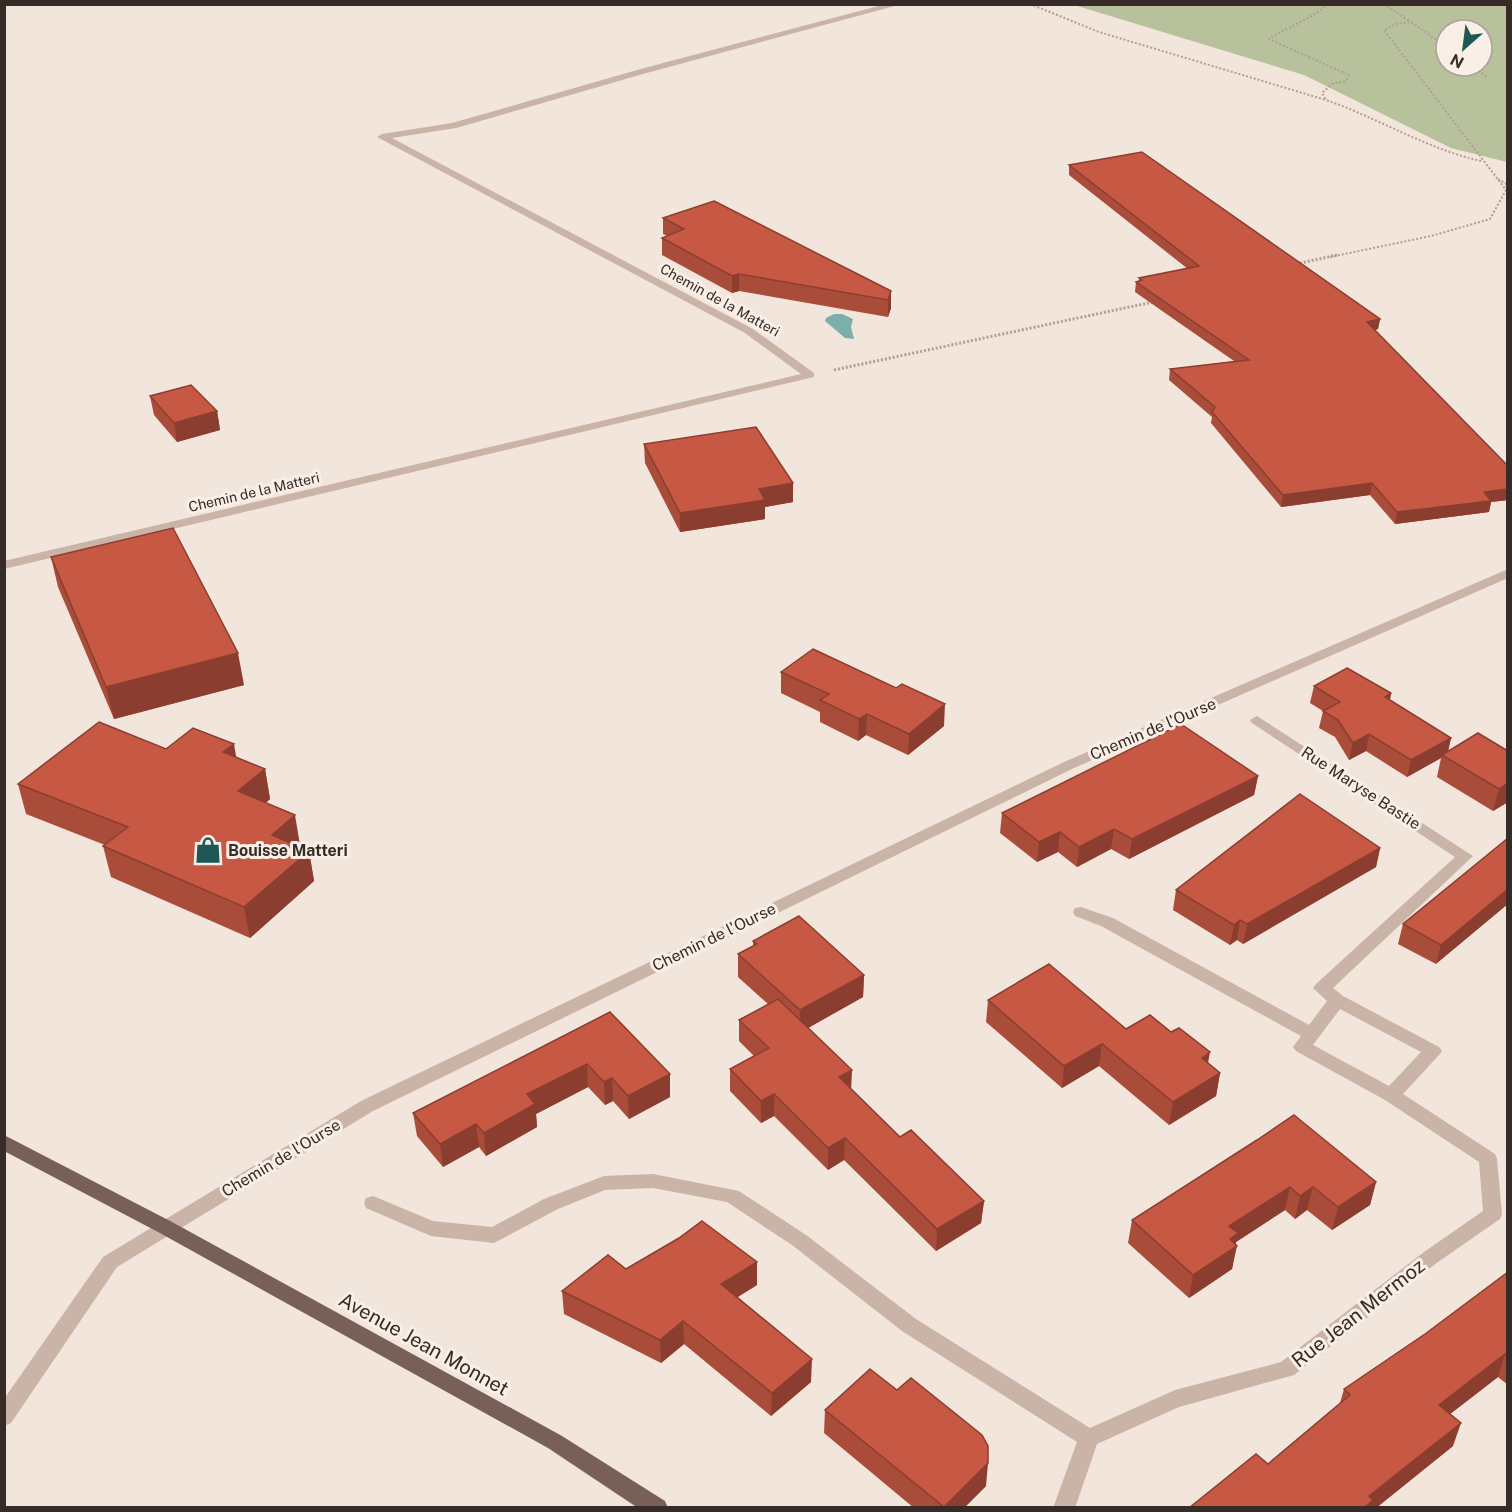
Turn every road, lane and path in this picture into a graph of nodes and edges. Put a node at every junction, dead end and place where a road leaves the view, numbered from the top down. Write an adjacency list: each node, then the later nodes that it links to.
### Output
1 (898, 4): 13 (street, Chemin de la Matteri)
2 (1030, 4): 7 (path)
3 (1324, 4): 7 (path)
4 (1384, 4): 5 (path)
5 (1411, 22): 6 (path); 8 (path)
6 (1434, 38)
7 (1326, 100): 8 (path)
8 (1481, 161): 9 (path)
9 (1495, 178): 10 (path); 11 (path)
10 (1508, 185)
11 (1293, 265)
12 (1156, 302): 13 (path)
13 (810, 375): 14 (street, Chemin de la Matteri)
14 (4, 565)
15 (1508, 573): 23 (street, Chemin de l'Ourse)
16 (1257, 720): 18 (street, Rue Maryse Bastie)
17 (1081, 912): 19 (street)
18 (1337, 1000): 19 (street); 20 (street)
19 (1310, 1033): 20 (street, Rue Jean Mermoz)
20 (1391, 1095): 25 (street, Rue Jean Mermoz)
21 (4, 1142): 23 (main road, Avenue Jean Monnet)
22 (373, 1203): 25 (street)
23 (165, 1227): 24 (street, Chemin de l'Ourse); 26 (main road, Avenue Jean Monnet)
24 (4, 1416)
25 (1089, 1438): 27 (street)
26 (657, 1508)
27 (1064, 1508)

